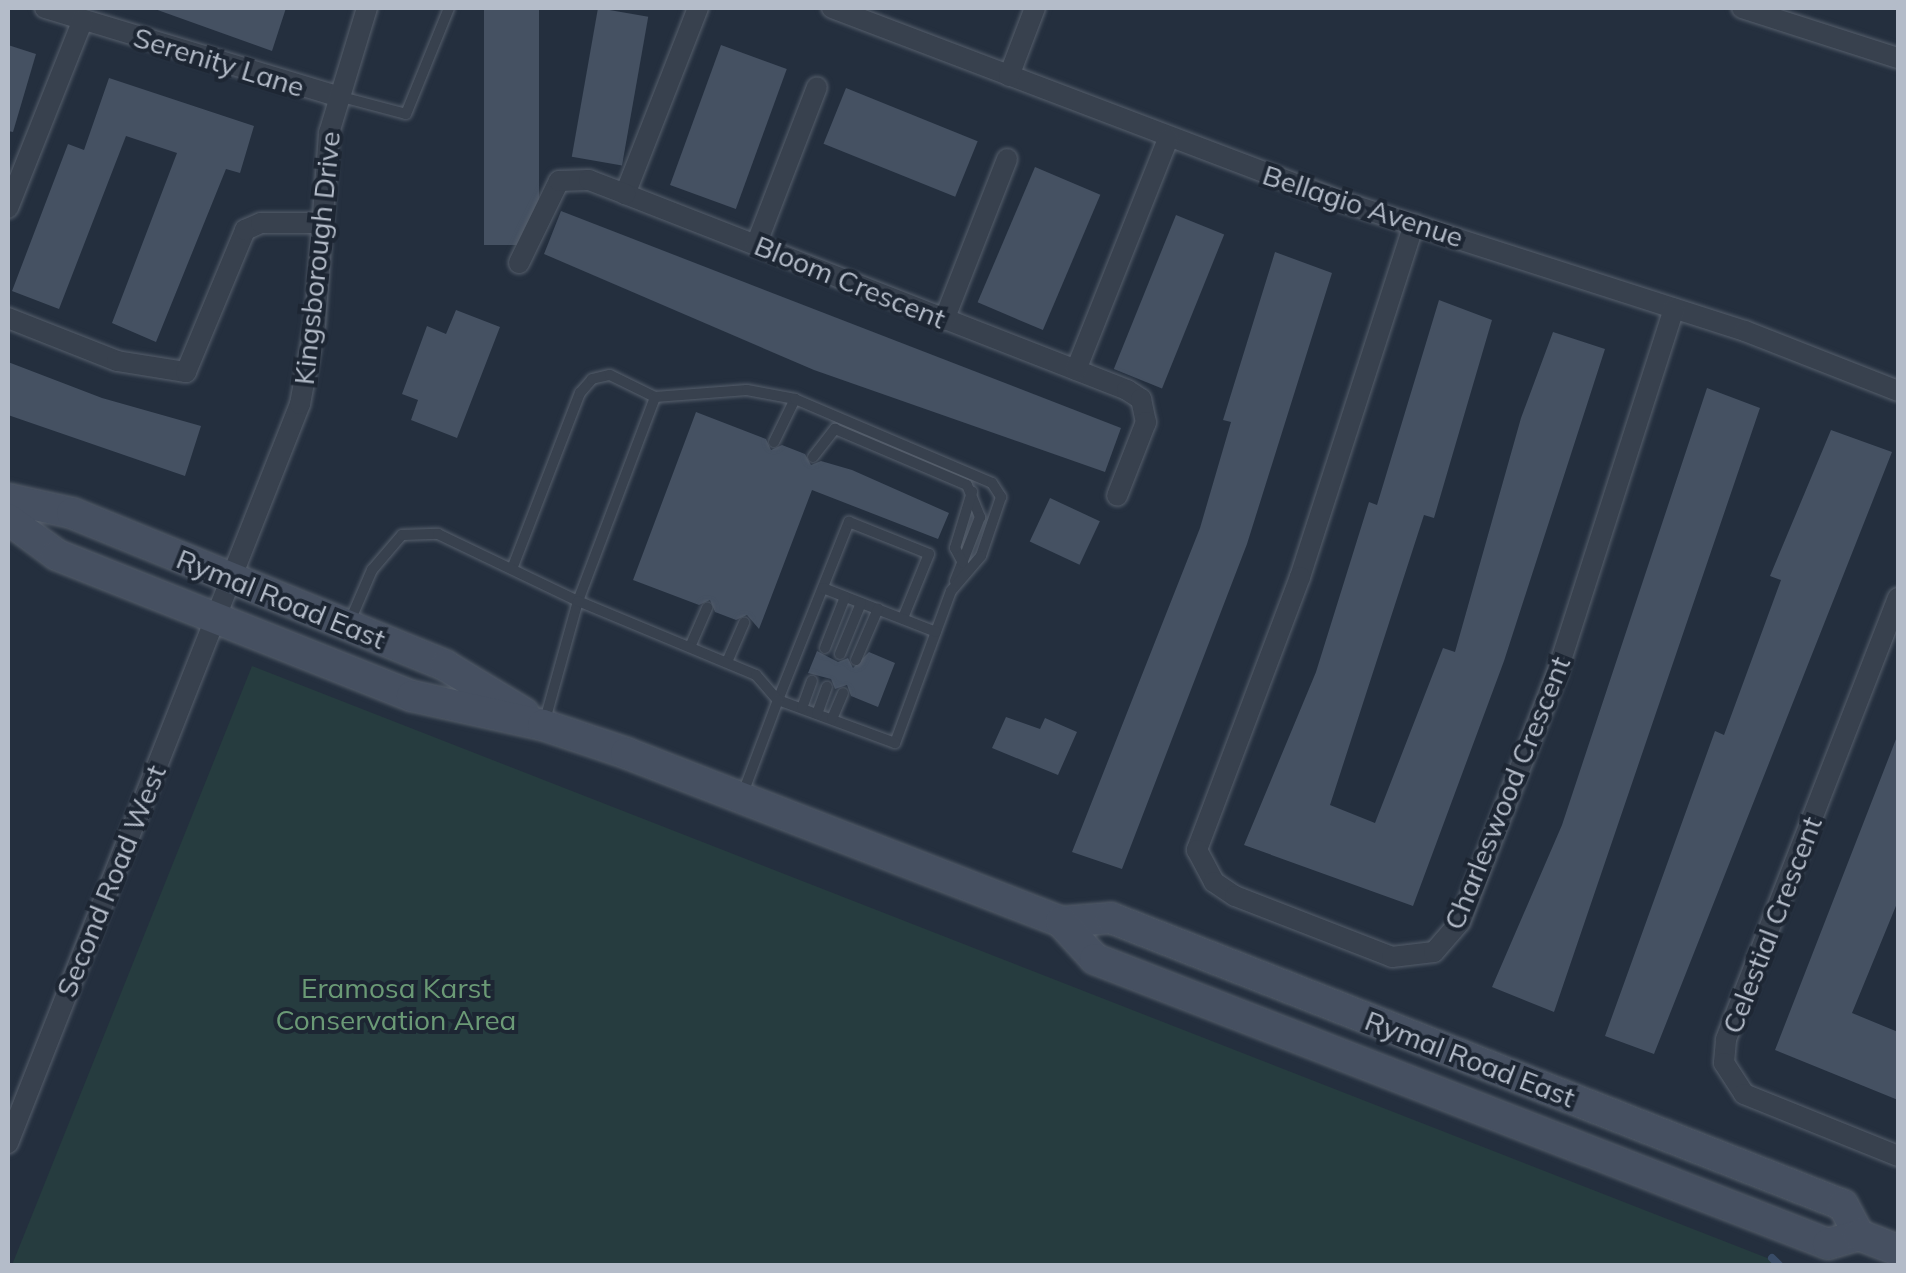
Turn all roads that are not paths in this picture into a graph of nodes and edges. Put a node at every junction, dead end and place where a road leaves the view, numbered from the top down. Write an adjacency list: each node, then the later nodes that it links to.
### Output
1 (45, 8): 8 (street, Serenity Lane)
2 (367, 8): 12 (street, Kingsborough Drive)
3 (449, 8): 12 (lane)
4 (698, 8): 15 (street)
5 (832, 8): 10 (street, Bellagio Avenue)
6 (1035, 8): 10 (street)
7 (1742, 8): 9 (street)
8 (83, 20): 12 (street, Serenity Lane); 16 (street)
9 (1898, 58)
10 (1009, 76): 13 (street, Bellagio Avenue)
11 (818, 87): 19 (street)
12 (337, 96): 17 (street, Kingsborough Drive)
13 (1168, 139): 18 (street, Bellagio Avenue); 24 (street)
14 (1007, 159): 23 (street)
15 (625, 194): 19 (street, Bloom Crescent); 20 (street, Bloom Crescent)
16 (8, 208)
17 (321, 223): 22 (street); 34 (street, Kingsborough Drive)
18 (1414, 224): 21 (street, Bellagio Avenue); 21 (street, Charleswood Crescent)
19 (756, 245): 23 (street, Bloom Crescent)
20 (520, 263)
21 (1674, 308): 25 (street, Bellagio Avenue)
22 (8, 318)
23 (944, 320): 24 (street, Bloom Crescent)
24 (1076, 370): 30 (street, Bloom Crescent)
25 (1898, 391)
26 (655, 398): 27 (lane); 33 (lane); 39 (lane)
27 (795, 399): 28 (lane); 36 (lane)
28 (774, 442)
29 (813, 457): 36 (lane)
30 (1117, 496)
31 (8, 499): 34 (main road, Rymal Road East)
32 (8, 519): 44 (main road, Rymal Road East)
33 (512, 569): 39 (lane); 46 (lane)
34 (231, 580): 44 (street, Kingsborough Drive); 46 (main road, Rymal Road East)
35 (823, 588): 37 (lane); 43 (lane); 56 (lane)
36 (951, 591): 47 (lane)
37 (845, 596): 40 (lane); 49 (lane)
38 (1898, 598): 64 (street, Celestial Crescent)
39 (578, 601): 48 (lane); 60 (lane)
40 (861, 603): 42 (lane); 50 (lane)
41 (707, 608): 48 (lane)
42 (878, 609): 43 (lane); 51 (lane)
43 (903, 618): 47 (lane)
44 (216, 619): 60 (main road, Rymal Road East); 63 (street, Second Road West)
45 (744, 623): 52 (lane)
46 (348, 626): 60 (main road, Rymal Road East)
47 (936, 632): 59 (lane)
48 (690, 646): 52 (lane)
49 (825, 648)
50 (840, 654)
51 (856, 660)
52 (727, 662): 56 (lane)
53 (812, 681): 57 (lane)
54 (827, 687): 58 (lane)
55 (843, 693): 59 (lane)
56 (778, 700): 57 (lane); 61 (lane)
57 (802, 708): 58 (lane)
58 (817, 714): 59 (lane)
59 (832, 720)
60 (544, 725): 61 (main road, Rymal Road East)
61 (742, 797): 62 (main road, Rymal Road East)
62 (1061, 922): 65 (main road, Rymal Road East); 65 (main road, Rymal Road East)
63 (8, 1143)
64 (1898, 1156)
65 (1859, 1235): 66 (main road, Rymal Road East)
66 (1898, 1250)

